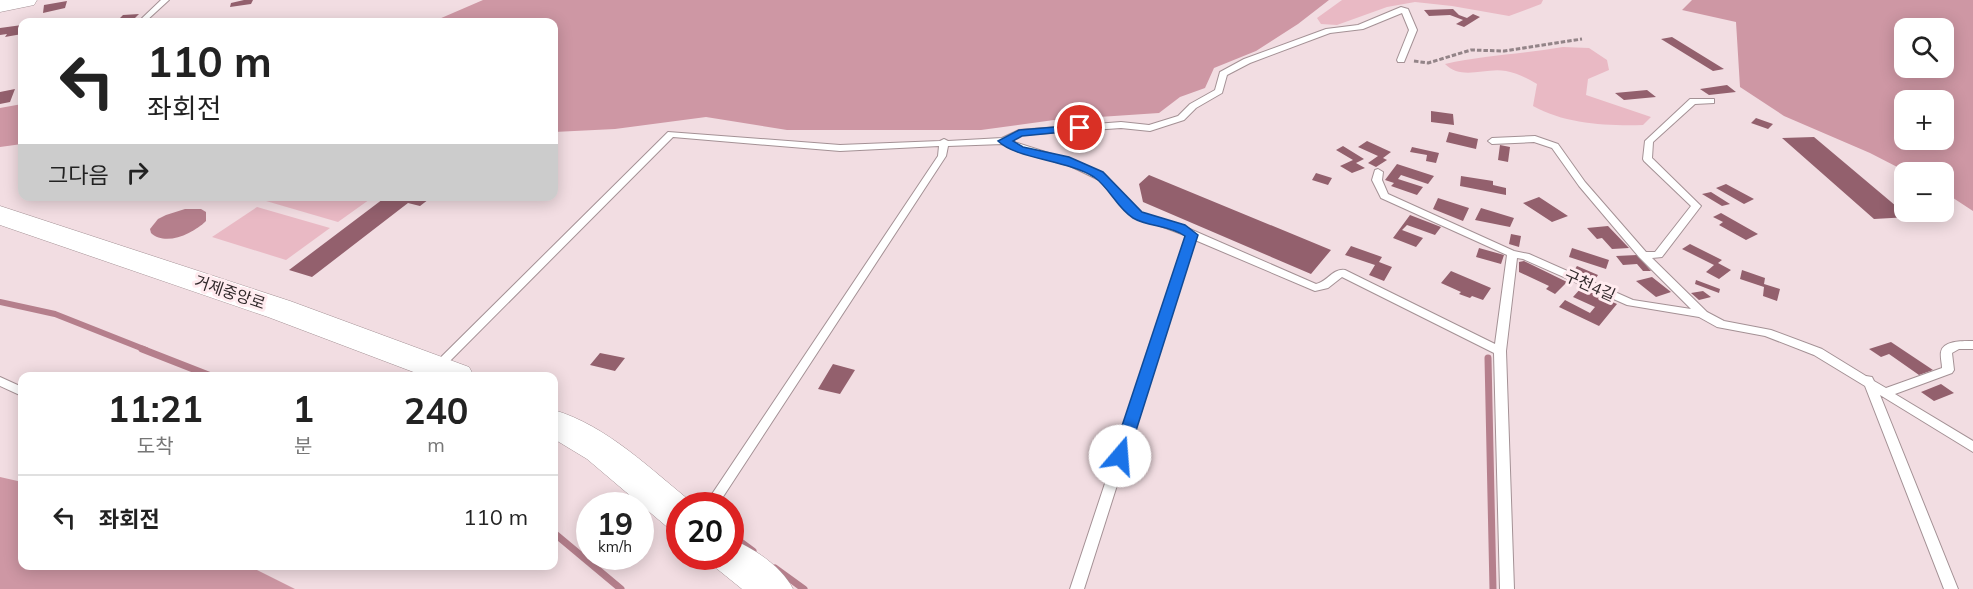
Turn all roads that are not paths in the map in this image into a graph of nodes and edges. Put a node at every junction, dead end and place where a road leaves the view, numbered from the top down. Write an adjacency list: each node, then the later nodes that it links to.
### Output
1 (26, 0): 3 (main road)
2 (165, 0): 4 (lane)
3 (0, 5)
4 (145, 18)
5 (1401, 60): 7 (lane)
6 (1712, 101): 14 (lane)
7 (1004, 141): 9 (lane); 12 (lane)
8 (1492, 141): 14 (lane)
9 (944, 142): 18 (lane); 25 (lane)
10 (1378, 172): 13 (lane, 구천4길)
11 (0, 215): 18 (main road, 거제중앙로)
12 (1192, 235): 17 (lane); 29 (lane)
13 (1512, 254): 15 (lane, 구천4길); 17 (lane)
14 (1643, 255): 15 (lane)
15 (1702, 314): 19 (lane, 구천4길)
16 (1972, 345): 22 (lane)
17 (1500, 351): 30 (lane)
18 (446, 372)
19 (1868, 380): 22 (lane, 구천4길); 31 (lane)
20 (0, 381): 21 (lane)
21 (18, 390)
22 (1887, 392): 24 (lane, 구천4길)
23 (558, 425): 26 (main road)
24 (1973, 447)
25 (719, 492)
26 (666, 503)
27 (744, 567): 28 (main road)
28 (772, 589)
29 (1077, 589)
30 (1507, 589)
31 (1951, 589)

